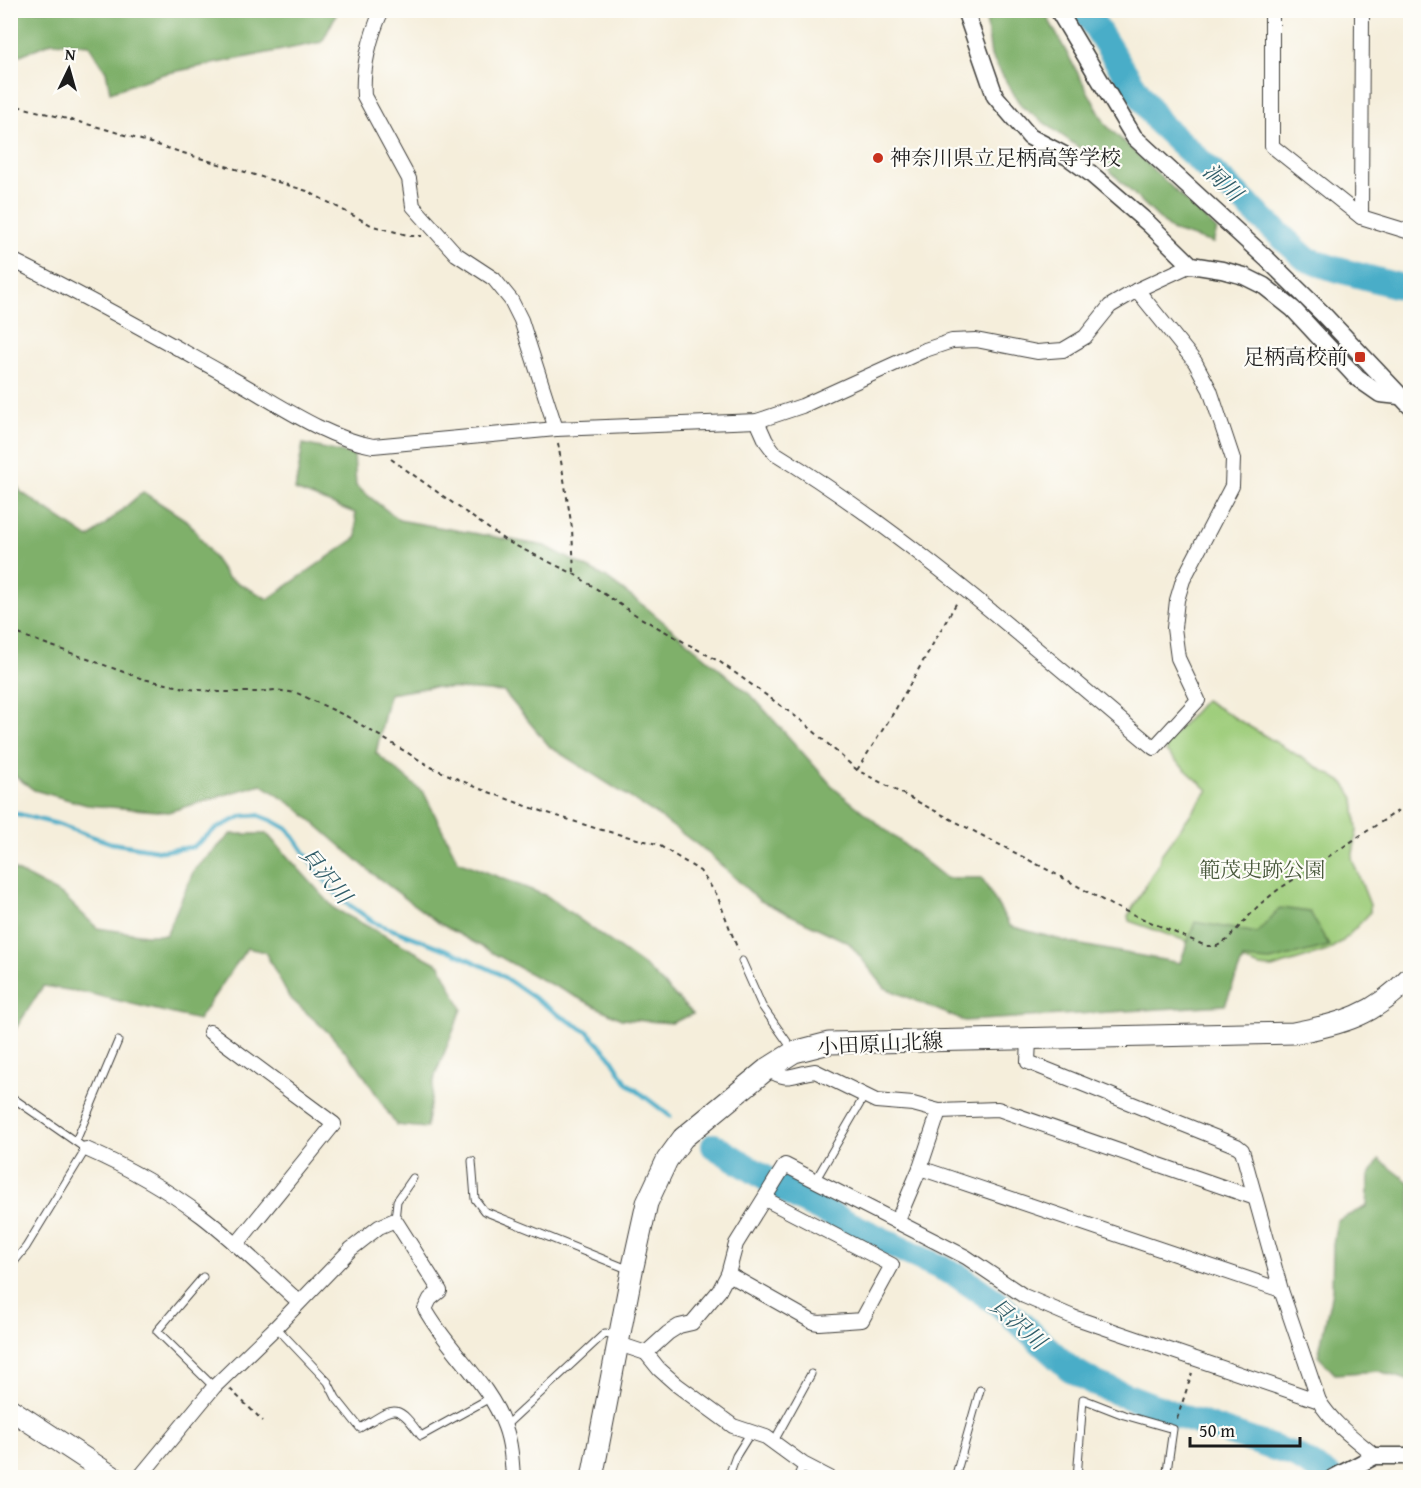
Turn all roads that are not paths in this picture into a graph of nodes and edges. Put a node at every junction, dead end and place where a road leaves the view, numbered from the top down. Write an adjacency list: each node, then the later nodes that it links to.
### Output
1 (382, 10): 13 (street)
2 (965, 10): 9 (street)
3 (1058, 10): 11 (street)
4 (1272, 10): 6 (street)
5 (1362, 10): 6 (street)
6 (1360, 217): 7 (street)
7 (1410, 232)
8 (10, 259): 13 (street)
9 (1191, 265): 10 (street); 11 (street)
10 (1137, 290): 12 (street); 12 (street)
11 (1405, 401)
12 (757, 421): 13 (street)
13 (556, 429)
14 (742, 961): 19 (lane)
15 (1410, 977): 17 (main road, 小田原山北線)
16 (210, 1032): 33 (street)
17 (1029, 1039): 19 (main road, 小田原山北線); 29 (street)
18 (118, 1041): 24 (lane)
19 (794, 1052): 20 (main road, 小田原山北線)
20 (767, 1069): 21 (street); 35 (main road, 小田原山北線)
21 (865, 1095): 23 (street); 28 (lane)
22 (10, 1096): 24 (lane)
23 (939, 1111): 26 (street); 29 (street)
24 (81, 1145): 33 (street); 34 (lane)
25 (472, 1161): 35 (lane)
26 (920, 1168): 32 (street); 38 (street)
27 (413, 1178): 31 (lane)
28 (815, 1181): 30 (street); 32 (street)
29 (1255, 1198): 38 (street)
30 (765, 1199): 36 (street); 36 (street)
31 (395, 1220): 39 (street); 46 (street)
32 (897, 1222): 47 (street)
33 (236, 1245): 39 (street)
34 (10, 1267)
35 (632, 1271): 41 (main road, 小田原山北線)
36 (728, 1274): 42 (street)
37 (203, 1277): 44 (lane)
38 (1281, 1290): 47 (street)
39 (299, 1302): 40 (street)
40 (276, 1327): 44 (street); 46 (lane)
41 (619, 1340): 42 (street); 49 (lane); 58 (main road, 小田原山北線)
42 (646, 1353): 50 (street)
43 (811, 1374): 51 (lane)
44 (218, 1384): 56 (street)
45 (980, 1390): 62 (lane)
46 (490, 1398): 49 (street)
47 (1319, 1401): 52 (street)
48 (10, 1409): 55 (main road)
49 (505, 1426): 57 (street)
50 (751, 1432): 51 (street); 59 (lane)
51 (773, 1443): 54 (street)
52 (1375, 1456): 53 (street); 65 (street)
53 (1410, 1456)
54 (803, 1464): 60 (lane); 61 (street)
55 (115, 1478)
56 (139, 1478)
57 (513, 1478)
58 (592, 1478)
59 (728, 1478)
60 (797, 1478)
61 (830, 1478)
62 (955, 1478)
63 (1077, 1478): 64 (lane)
64 (1166, 1478)
65 (1333, 1478)

